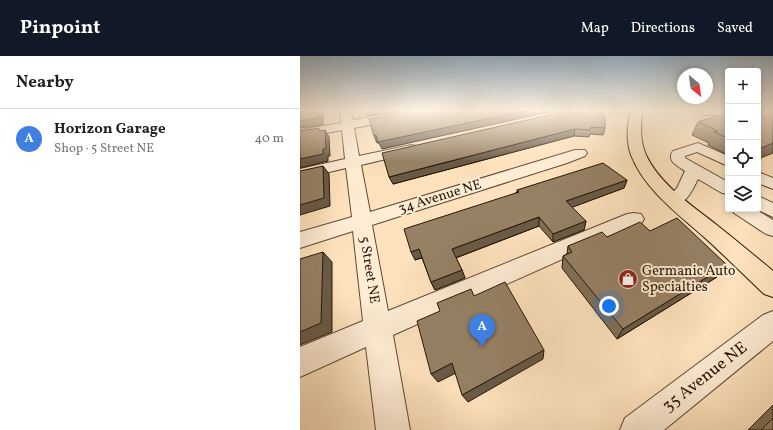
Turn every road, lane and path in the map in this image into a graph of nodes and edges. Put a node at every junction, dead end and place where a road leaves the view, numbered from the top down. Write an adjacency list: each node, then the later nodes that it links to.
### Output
1 (318, 127): 4 (street)
2 (348, 127): 8 (street, 5 Street NE)
3 (635, 127): 12 (main road)
4 (300, 134)
5 (427, 145): 8 (street)
6 (580, 153): 17 (street, 34 Avenue NE)
7 (725, 160): 9 (street)
8 (353, 162): 10 (street); 17 (street, 5 Street NE)
9 (694, 170): 11 (street); 12 (street)
10 (300, 174)
11 (725, 187)
12 (675, 200): 20 (main road)
13 (761, 204): 14 (street)
14 (773, 211)
15 (746, 212): 18 (street)
16 (634, 219): 22 (street)
17 (362, 221): 19 (street, 34 Avenue NE); 22 (street, 5 Street NE)
18 (773, 229)
19 (300, 240)
20 (773, 286)
21 (773, 324): 25 (street, 35 Avenue NE)
22 (379, 328): 23 (street); 24 (street, 5 Street NE)
23 (300, 362)
24 (393, 430)
25 (637, 430)

